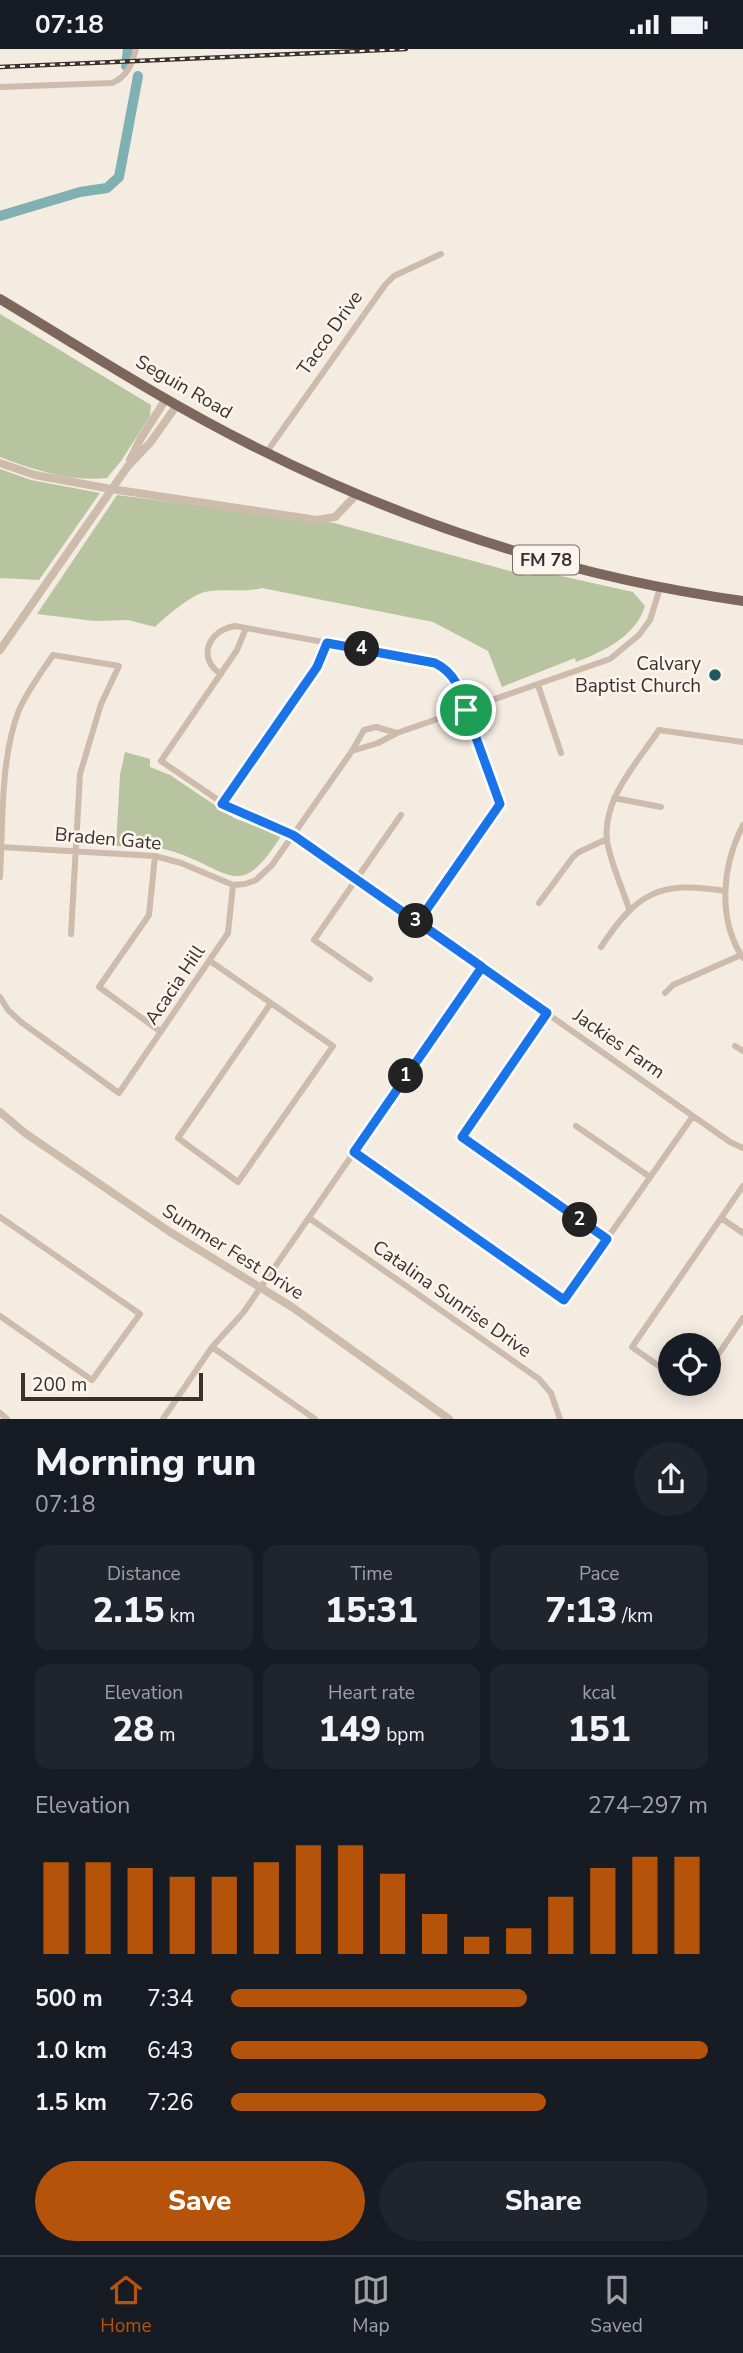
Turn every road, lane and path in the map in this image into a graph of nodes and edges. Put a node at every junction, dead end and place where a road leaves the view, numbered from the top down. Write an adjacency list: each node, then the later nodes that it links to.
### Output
1 (136, 49): 2 (street)
2 (0, 87)
3 (441, 254): 7 (street, Tacco Drive)
4 (0, 299): 5 (main road, Seguin Road / FM 78)
5 (166, 399): 6 (main road, Seguin Road / FM 78); 9 (street)
6 (177, 405): 7 (main road, Seguin Road / FM 78); 9 (street)
7 (266, 453): 11 (main road, Seguin Road / FM 78)
8 (0, 463): 10 (street)
9 (128, 466): 10 (street)
10 (111, 489): 11 (street); 16 (street)
11 (357, 493): 12 (main road, Seguin Road / FM 78)
12 (660, 588): 13 (main road, Seguin Road / FM 78); 18 (street)
13 (743, 601)
14 (246, 628): 15 (street); 17 (street); 17 (street)
15 (327, 643): 19 (street); 25 (street)
16 (0, 650)
17 (221, 674): 25 (street, Jackies Farm)
18 (538, 685): 19 (street); 23 (street)
19 (466, 710): 20 (street); 40 (street)
20 (397, 733): 22 (street); 22 (street)
21 (743, 742): 24 (street)
22 (352, 751): 29 (street)
23 (561, 753)
24 (614, 798): 26 (street); 30 (street)
25 (222, 804): 29 (street, Jackies Farm)
26 (661, 807)
27 (401, 815): 35 (street)
28 (743, 825): 37 (street)
29 (293, 835): 35 (street, Jackies Farm); 36 (street)
30 (607, 839): 38 (street); 39 (street)
31 (1, 847): 32 (street, Braden Gate); 32 (street); 34 (street)
32 (75, 851): 33 (street, Braden Gate); 41 (street)
33 (155, 856): 36 (street, Braden Gate); 51 (street)
34 (0, 877)
35 (357, 879): 40 (street, Jackies Farm); 46 (street)
36 (233, 885): 44 (street, Acacia Hill)
37 (725, 891): 39 (street); 43 (street)
38 (540, 903)
39 (629, 909): 42 (street)
40 (418, 922): 45 (street, Jackies Farm)
41 (71, 934)
42 (601, 947)
43 (742, 956): 47 (street)
44 (210, 961): 49 (street); 51 (street, Acacia Hill)
45 (482, 967): 50 (street, Jackies Farm); 58 (street)
46 (370, 979)
47 (665, 993)
48 (0, 997): 51 (street, Acacia Hill)
49 (271, 1003): 49 (street)
50 (547, 1013): 55 (street, Jackies Farm); 65 (street)
51 (161, 1033)
52 (735, 1046): 53 (street)
53 (743, 1052)
54 (0, 1112): 66 (street, Summer Fest Drive)
55 (693, 1116): 57 (street, Jackies Farm); 59 (street)
56 (576, 1126): 59 (street)
57 (743, 1148)
58 (354, 1152): 62 (street); 65 (street)
59 (650, 1178): 65 (street)
60 (743, 1186): 63 (street)
61 (0, 1217): 67 (street)
62 (309, 1218): 66 (street); 77 (street, Catalina Sunrise Drive)
63 (721, 1218): 64 (street); 71 (street)
64 (743, 1233)
65 (607, 1239)
66 (261, 1288): 69 (street); 76 (street, Summer Fest Drive)
67 (0, 1316)
68 (743, 1318): 70 (street)
69 (212, 1347): 74 (street); 75 (street)
70 (721, 1350)
71 (658, 1365)
72 (0, 1413): 73 (street)
73 (7, 1419)
74 (163, 1419)
75 (314, 1419)
76 (449, 1419)
77 (560, 1419)

